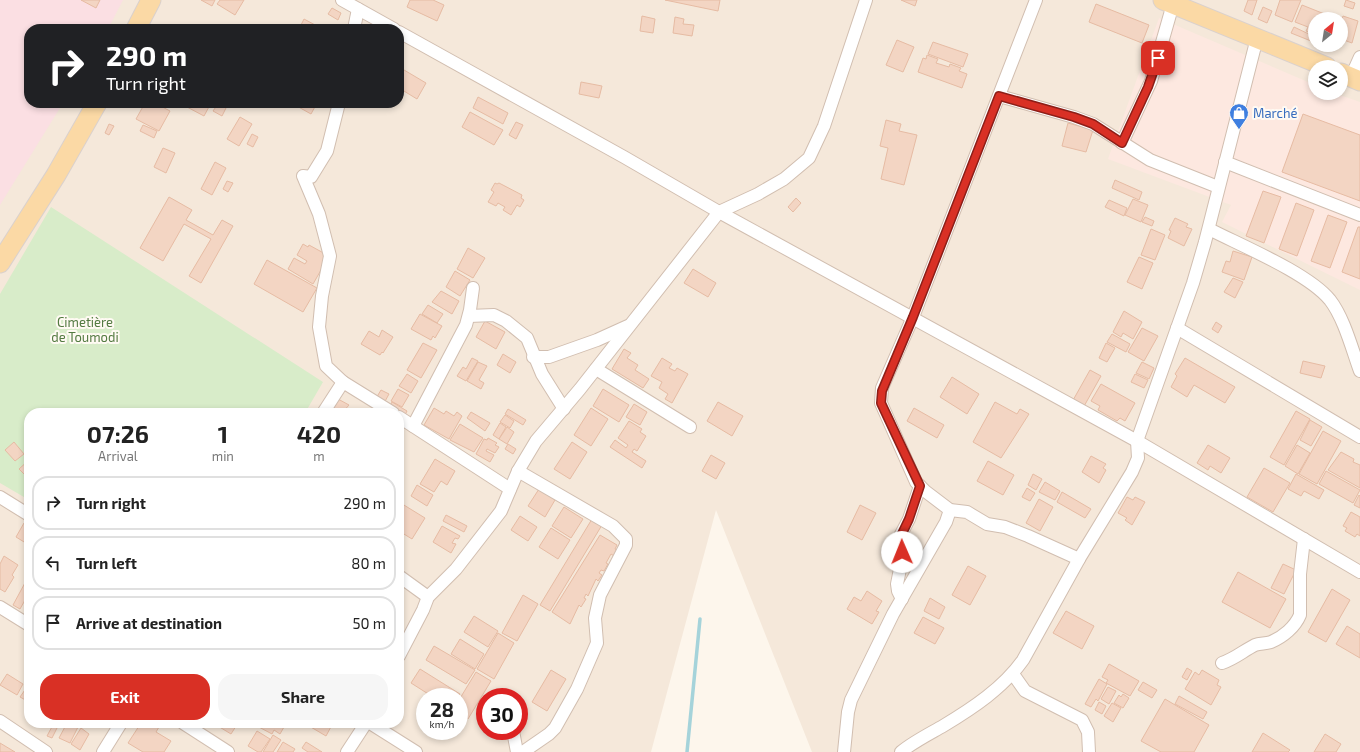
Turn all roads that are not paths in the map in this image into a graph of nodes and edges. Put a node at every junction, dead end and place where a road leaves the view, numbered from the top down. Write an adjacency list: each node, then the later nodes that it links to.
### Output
1 (151, 0): 7 (main road)
2 (342, 0): 6 (street)
3 (866, 0): 21 (street)
4 (1036, 0): 15 (street)
5 (1168, 2): 11 (main road); 18 (street)
6 (358, 9): 8 (street); 9 (street)
7 (139, 24)
8 (355, 24)
9 (385, 24)
10 (404, 35): 21 (street)
11 (1257, 38): 13 (main road); 19 (street)
12 (1360, 57): 14 (street)
13 (1310, 60)
14 (1351, 77)
15 (999, 96): 18 (street); 27 (street)
16 (94, 108): 24 (main road)
17 (338, 108): 33 (street)
18 (1122, 143): 20 (street)
19 (1225, 162): 20 (street); 22 (street)
20 (1218, 187): 23 (street)
21 (719, 212): 27 (street); 28 (street)
22 (1360, 215)
23 (1209, 229): 29 (street); 32 (street)
24 (0, 263)
25 (473, 288): 26 (street)
26 (469, 316): 30 (street); 38 (street)
27 (913, 317): 41 (street); 43 (street)
28 (630, 325): 30 (street); 31 (street)
29 (1177, 328): 40 (street); 41 (street)
30 (533, 357): 36 (street)
31 (596, 369): 36 (street); 39 (street)
32 (1360, 370)
33 (343, 382): 34 (street); 35 (street)
34 (327, 408)
35 (385, 408)
36 (564, 409): 42 (street)
37 (404, 420): 38 (street)
38 (413, 426): 44 (street)
39 (690, 427)
40 (1360, 436)
41 (1137, 441): 48 (street); 49 (street)
42 (518, 471): 44 (street); 71 (street)
43 (920, 486): 46 (street); 53 (street)
44 (510, 489): 52 (street)
45 (0, 497): 47 (street)
46 (950, 510): 49 (street); 53 (street)
47 (24, 512)
48 (1304, 539): 50 (street); 57 (street)
49 (1079, 560): 58 (street)
50 (1360, 572)
51 (404, 580): 52 (street)
52 (428, 597): 56 (street)
53 (902, 599): 72 (street)
54 (0, 606): 55 (street)
55 (24, 622)
56 (404, 646)
57 (1222, 663)
58 (1013, 674): 73 (street); 74 (street)
59 (0, 721): 65 (street)
60 (118, 728): 66 (street)
61 (191, 728): 67 (street)
62 (363, 728): 68 (street)
63 (378, 728): 69 (street)
64 (515, 740): 70 (street)
65 (46, 752)
66 (103, 752)
67 (228, 752)
68 (347, 752)
69 (416, 752)
70 (517, 752)
71 (523, 752)
72 (844, 752)
73 (901, 752)
74 (1089, 752)

